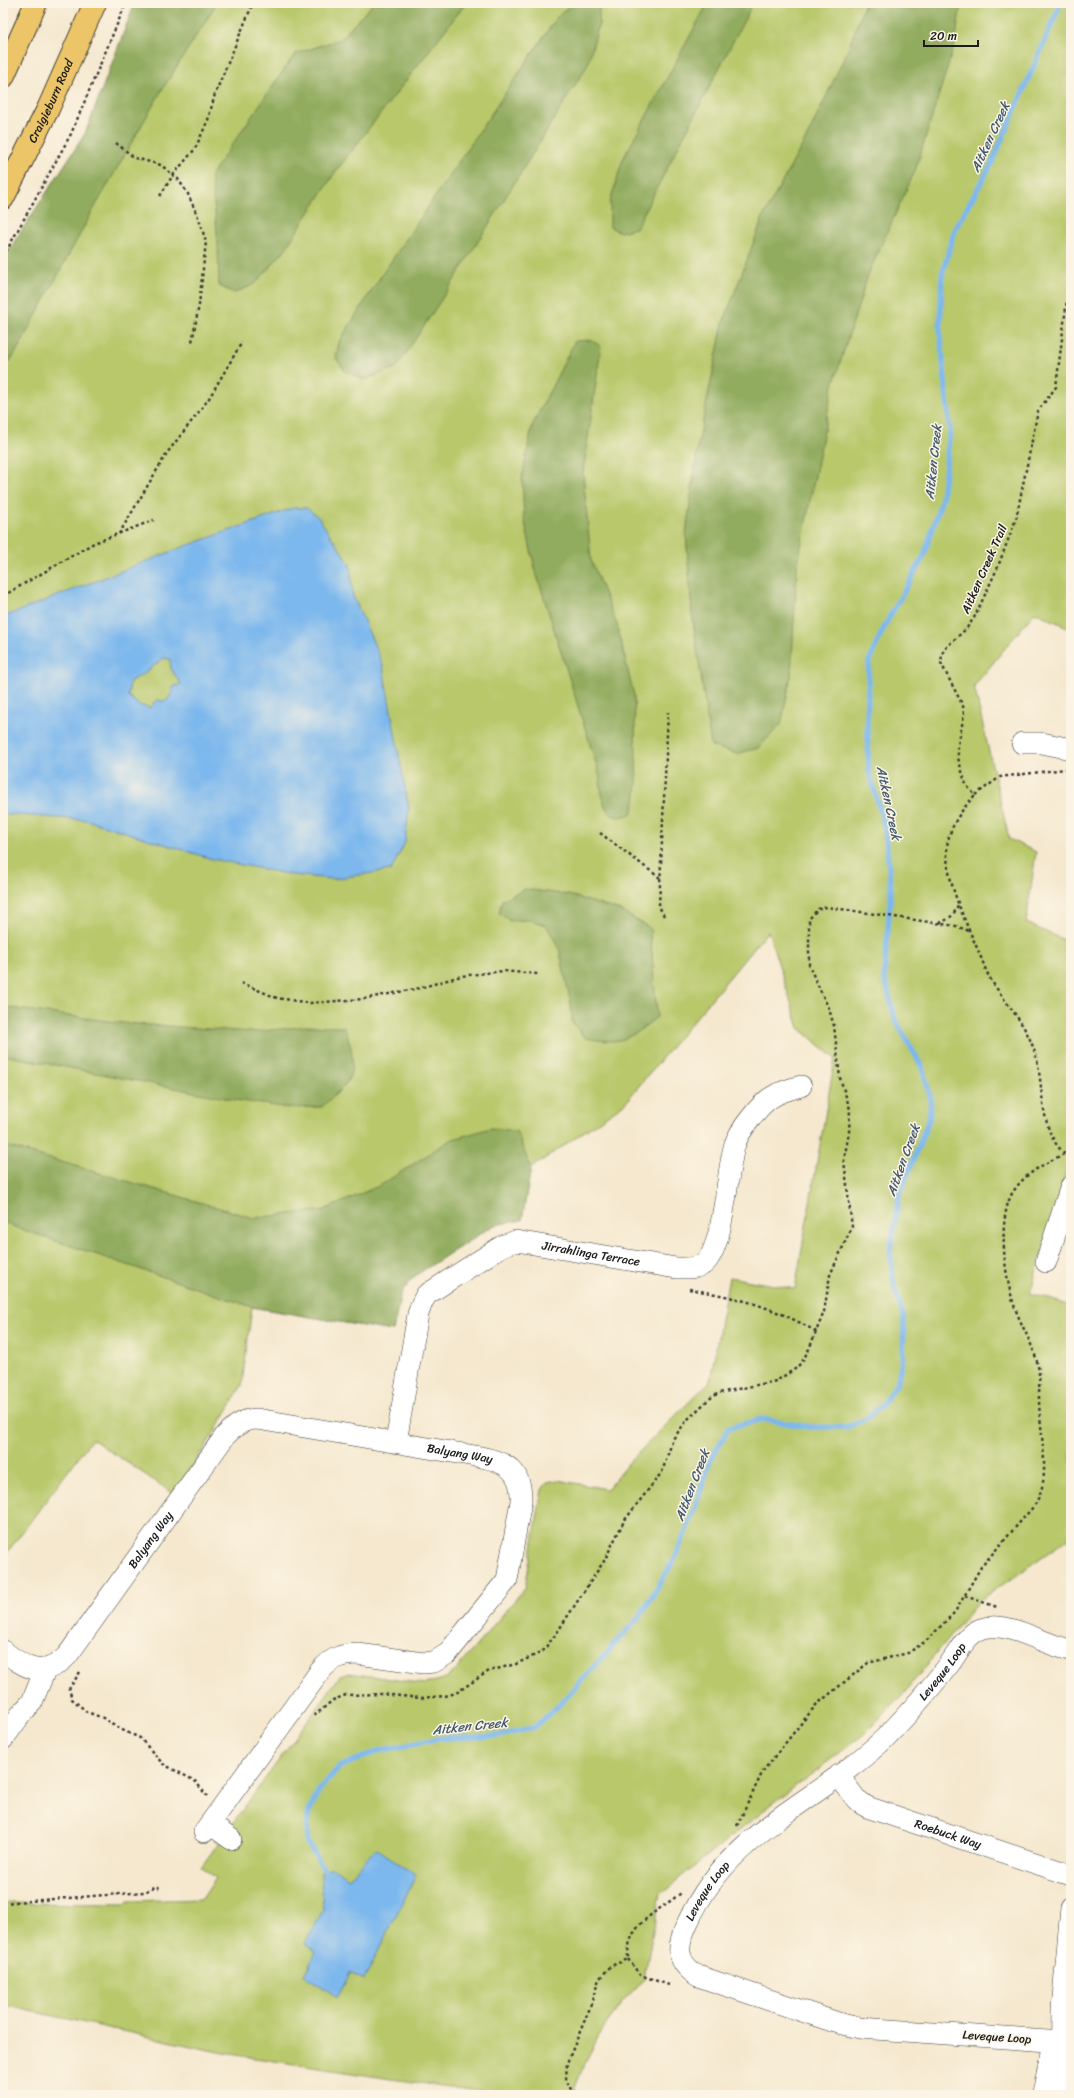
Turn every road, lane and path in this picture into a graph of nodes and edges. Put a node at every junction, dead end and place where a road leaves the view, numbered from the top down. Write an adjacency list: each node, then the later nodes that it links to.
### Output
1 (36, 3): 5 (main road)
2 (95, 3): 9 (main road, Craigieburn Road)
3 (126, 3): 10 (path)
4 (253, 3): 7 (path)
5 (3, 77)
6 (116, 144): 7 (path)
7 (173, 175): 8 (path); 12 (path)
8 (160, 196)
9 (3, 198)
10 (3, 257)
11 (1071, 267): 20 (path, Aitken Creek Trail)
12 (192, 342)
13 (242, 342): 15 (path)
14 (154, 520): 15 (path)
15 (119, 534): 16 (path)
16 (3, 596)
17 (668, 712): 22 (path)
18 (1022, 743): 19 (street)
19 (1070, 758): 20 (path)
20 (975, 795): 23 (path)
21 (600, 833): 22 (path)
22 (661, 878): 24 (path)
23 (958, 905): 25 (path); 26 (path)
24 (664, 916)
25 (937, 923): 26 (path); 35 (path)
26 (969, 931): 30 (path)
27 (538, 974): 28 (path)
28 (241, 983)
29 (801, 1086): 36 (street, Jirrahlinga Terrace)
30 (1064, 1154): 31 (path); 37 (path)
31 (1071, 1158)
32 (1071, 1186): 33 (street)
33 (1046, 1262)
34 (686, 1288): 35 (path)
35 (817, 1332): 43 (path)
36 (396, 1442): 41 (street, Balyang Way); 46 (street, Balyang Way)
37 (965, 1596): 38 (path); 47 (path)
38 (1001, 1608)
39 (1070, 1650): 45 (street, Leveque Loop)
40 (3, 1651): 42 (street)
41 (67, 1656): 42 (street, Balyang Way); 46 (path)
42 (36, 1669): 44 (street)
43 (311, 1718)
44 (3, 1739)
45 (838, 1775): 49 (street, Roebuck Way); 56 (street, Leveque Loop)
46 (222, 1807): 48 (street, Balyang Way)
47 (733, 1830)
48 (231, 1839)
49 (1071, 1875)
50 (160, 1888): 52 (path)
51 (683, 1891): 54 (path)
52 (3, 1903)
53 (1071, 1908): 56 (street)
54 (628, 1959): 55 (path); 57 (path)
55 (669, 1985)
56 (1058, 2041): 58 (street); 59 (street)
57 (582, 2095)
58 (1044, 2095)
59 (1061, 2095)

